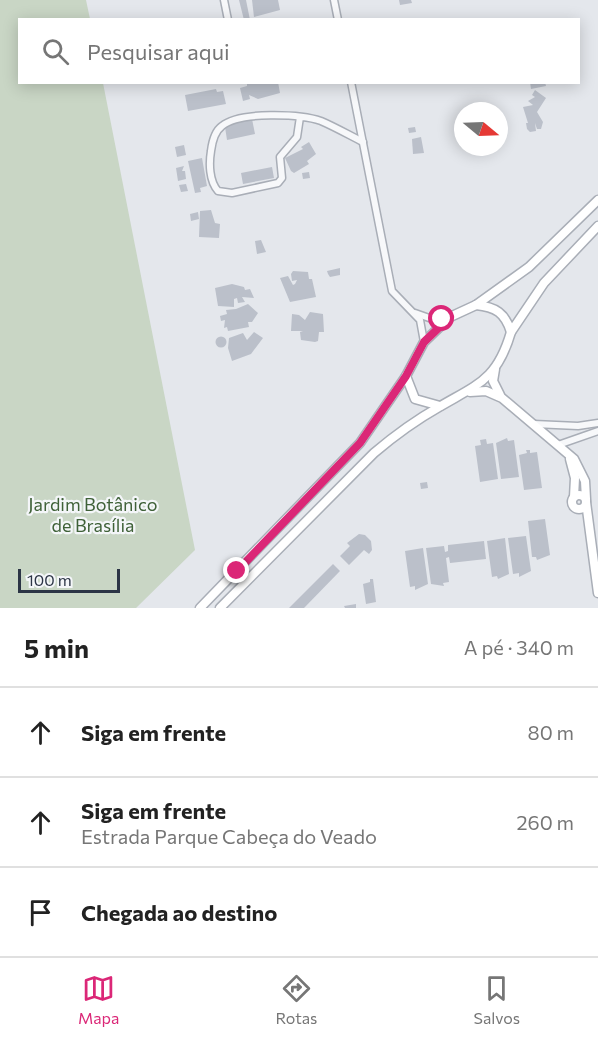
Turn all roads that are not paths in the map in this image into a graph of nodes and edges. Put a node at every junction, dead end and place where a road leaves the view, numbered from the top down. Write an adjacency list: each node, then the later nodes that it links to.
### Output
1 (224, 0): 3 (street)
2 (334, 0): 4 (street)
3 (228, 18)
4 (338, 18)
5 (351, 84): 7 (street)
6 (300, 117): 6 (street); 7 (street)
7 (363, 142): 11 (street)
8 (598, 200): 10 (main road)
9 (598, 226): 13 (main road)
10 (476, 305): 12 (main road); 13 (main road)
11 (414, 312): 12 (street); 14 (street)
12 (450, 317): 14 (main road)
13 (511, 332): 15 (main road)
14 (424, 342): 16 (main road)
15 (495, 367): 17 (main road); 18 (main road)
16 (406, 376): 19 (main road); 30 (main road)
17 (466, 393): 18 (main road); 19 (main road)
18 (502, 398): 21 (main road)
19 (440, 405): 31 (main road)
20 (598, 423): 21 (street)
21 (533, 424): 23 (main road)
22 (598, 431): 23 (street)
23 (558, 445): 24 (main road)
24 (568, 453): 25 (main road); 26 (main road)
25 (574, 496): 26 (main road); 27 (main road)
26 (586, 500): 27 (main road); 28 (main road)
27 (578, 509): 28 (main road)
28 (591, 533): 29 (main road)
29 (598, 592)
30 (200, 608)
31 (220, 608)

